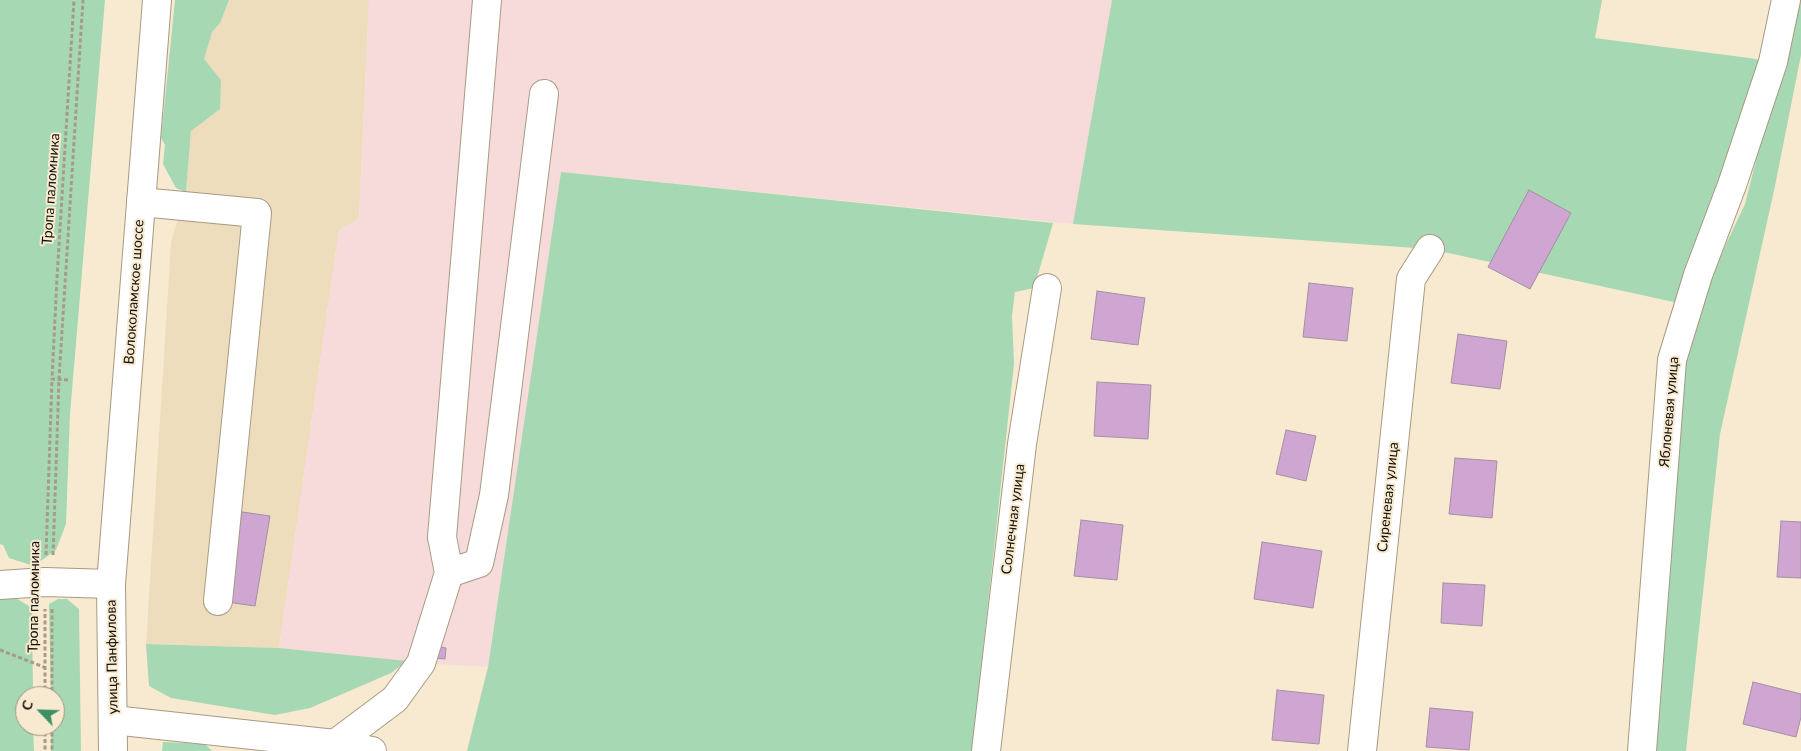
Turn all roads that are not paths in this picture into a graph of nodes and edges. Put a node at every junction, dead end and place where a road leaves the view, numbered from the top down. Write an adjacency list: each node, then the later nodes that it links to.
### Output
1 (157, 0): 5 (street, Волоколамское шоссе)
2 (487, 0): 8 (street)
3 (1786, 0): 19 (street, Яблоневая улица)
4 (544, 94): 8 (street)
5 (141, 202): 9 (street, Волоколамское шоссе); 11 (street)
6 (1430, 249): 18 (street, Сиреневая улица)
7 (1047, 288): 17 (street, Солнечная улица)
8 (449, 573): 14 (street)
9 (111, 584): 10 (street, улица Панфилова); 12 (street, улица Панфилова)
10 (0, 585)
11 (218, 602)
12 (113, 720): 13 (street); 15 (street, улица Панфилова)
13 (228, 742): 14 (street)
14 (335, 744): 16 (street)
15 (113, 751)
16 (372, 751)
17 (986, 751)
18 (1362, 751)
19 (1642, 751)

